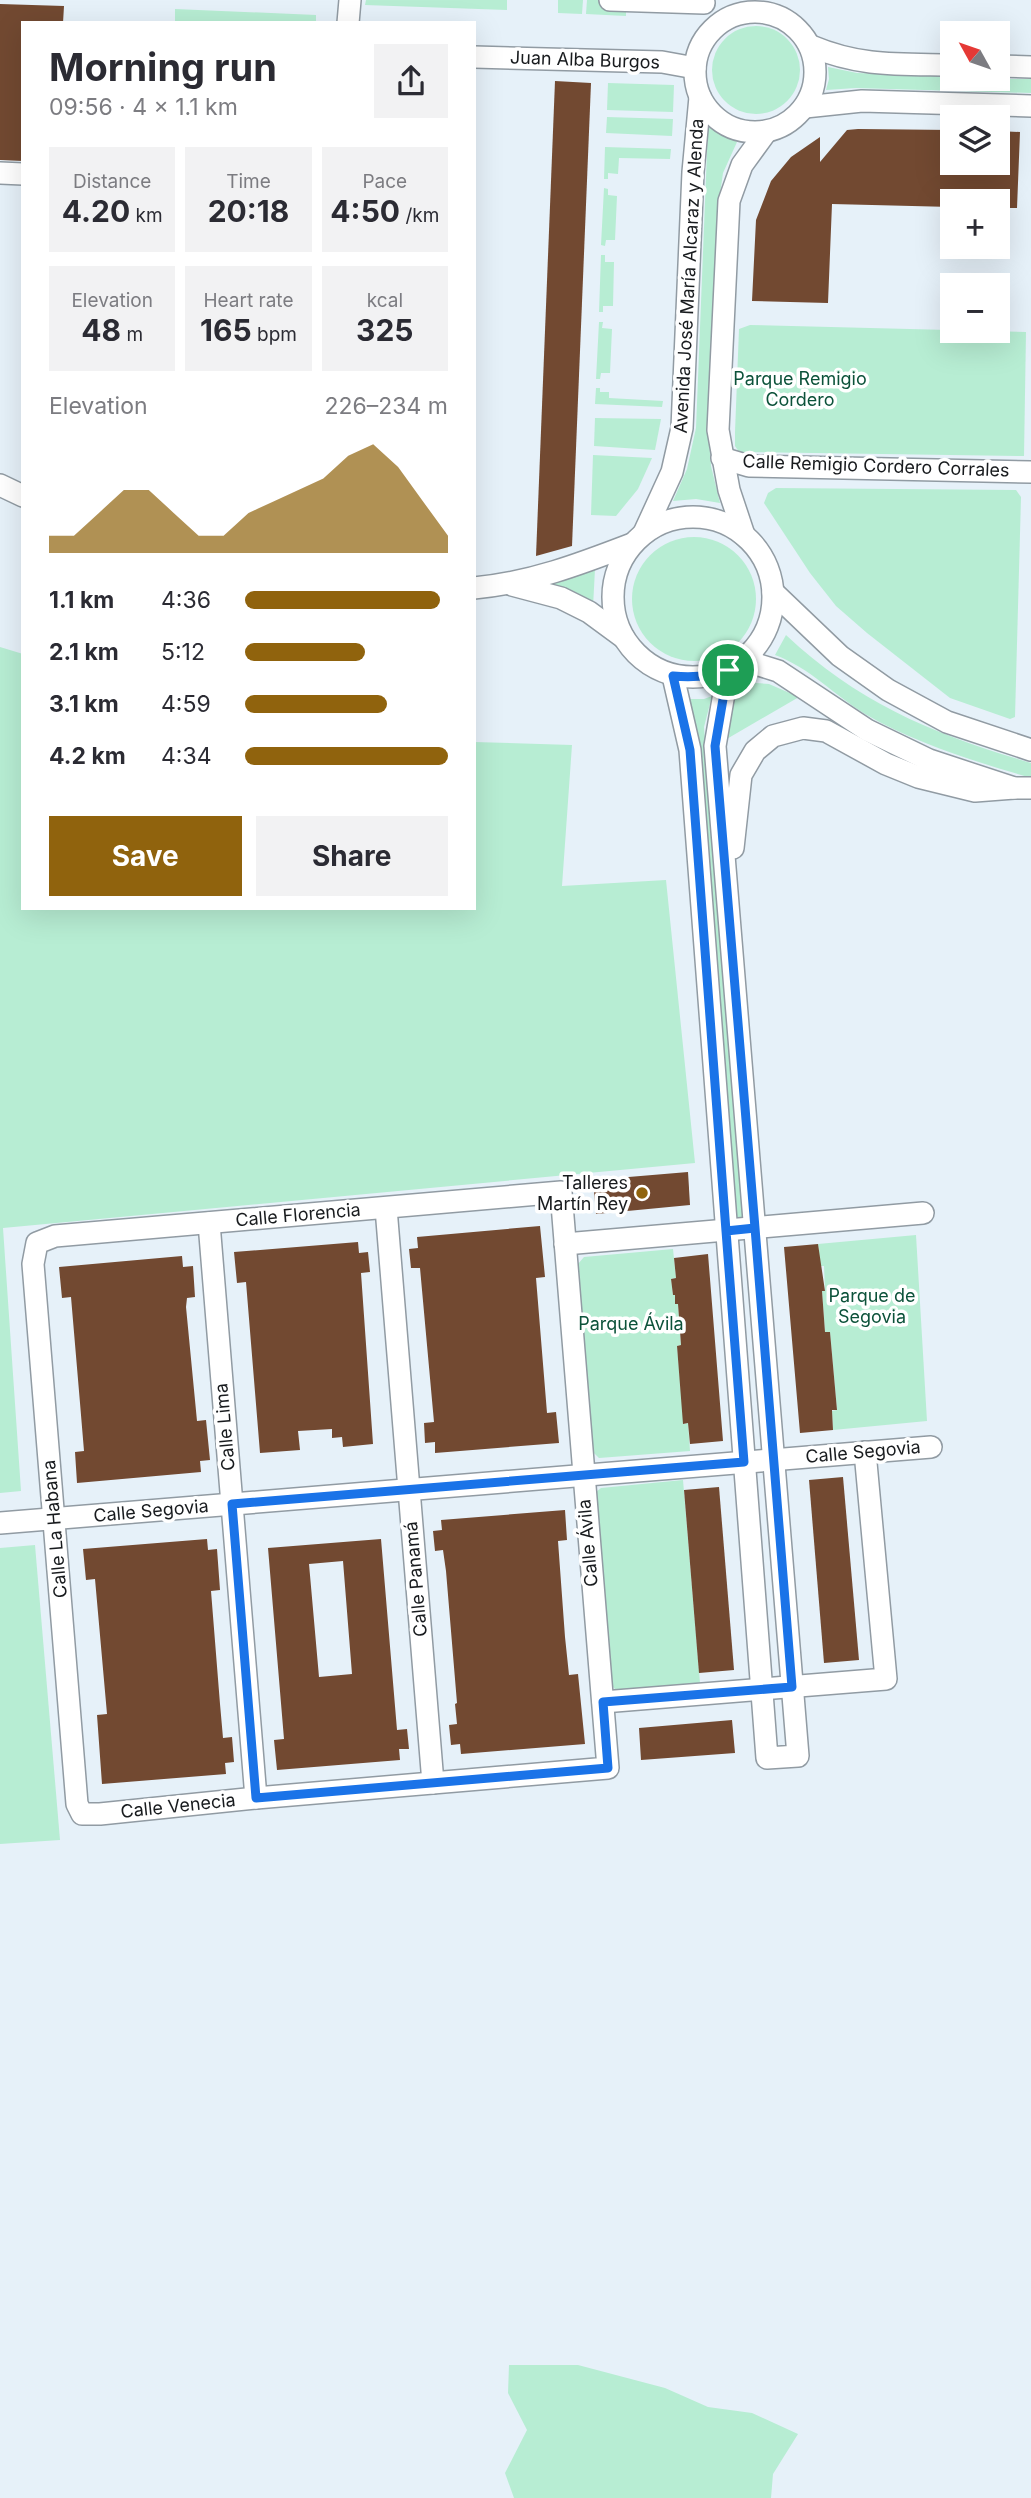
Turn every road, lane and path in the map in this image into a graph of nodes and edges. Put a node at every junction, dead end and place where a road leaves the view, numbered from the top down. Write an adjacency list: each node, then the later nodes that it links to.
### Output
1 (350, 0): 5 (street)
2 (610, 0): 3 (street)
3 (704, 2): 6 (street)
4 (769, 7): 6 (street); 7 (street)
5 (348, 21)
6 (710, 32): 12 (street)
7 (811, 46): 9 (street); 15 (street)
8 (476, 57): 12 (street, Juan Alba Burgos)
9 (940, 65)
10 (1010, 66): 11 (street)
11 (1031, 67)
12 (695, 68): 13 (street)
13 (700, 97): 16 (street); 24 (street, Avenida José María Alcaraz y Alenda)
14 (1031, 106): 15 (street)
15 (805, 107): 16 (street)
16 (766, 132): 19 (street, Avenida José María Alcaraz y Alenda)
17 (0, 173): 18 (street)
18 (21, 174)
19 (722, 458): 20 (street, Calle Remigio Cordero Corrales); 23 (street, Avenida José María Alcaraz y Alenda)
20 (1031, 472)
21 (0, 485): 22 (street)
22 (21, 495)
23 (744, 535): 24 (street); 27 (street)
24 (638, 539): 25 (street); 28 (street)
25 (510, 585): 26 (street); 28 (street)
26 (476, 588)
27 (773, 592): 29 (street); 31 (street)
28 (622, 637): 30 (street)
29 (736, 665): 30 (street); 32 (street); 33 (street)
30 (673, 676): 39 (street)
31 (1031, 750)
32 (1023, 788): 33 (street)
33 (728, 895): 38 (street)
34 (561, 1192): 35 (street, Calle Florencia); 41 (street, Calle Ávila)
35 (386, 1208): 37 (street, Calle Florencia); 47 (street, Calle Panamá)
36 (923, 1213): 38 (street)
37 (209, 1223): 40 (street, Calle Florencia); 48 (street, Calle Lima)
38 (755, 1228): 39 (street); 44 (street)
39 (726, 1231): 41 (street); 45 (street)
40 (37, 1243): 49 (street, Calle La Habana)
41 (565, 1244): 46 (street, Calle Ávila)
42 (931, 1447): 43 (street, Calle Segovia)
43 (865, 1452): 44 (street, Calle Segovia); 51 (street)
44 (774, 1460): 45 (street, Calle Segovia); 51 (street)
45 (744, 1462): 46 (street, Calle Segovia); 52 (street)
46 (582, 1475): 47 (street, Calle Segovia); 53 (street, Calle Ávila)
47 (409, 1490): 48 (street, Calle Segovia); 55 (street, Calle Panamá)
48 (232, 1504): 49 (street, Calle Segovia); 56 (street, Calle Lima)
49 (54, 1519): 50 (street, Calle Segovia); 57 (street, Calle La Habana)
50 (0, 1523)
51 (792, 1687): 52 (street); 52 (street)
52 (762, 1689): 53 (street)
53 (603, 1702): 54 (street, Calle Ávila)
54 (608, 1768): 55 (street, Calle Venecia)
55 (433, 1783): 56 (street, Calle Venecia)
56 (256, 1798): 57 (street, Calle Venecia)
57 (82, 1814)

